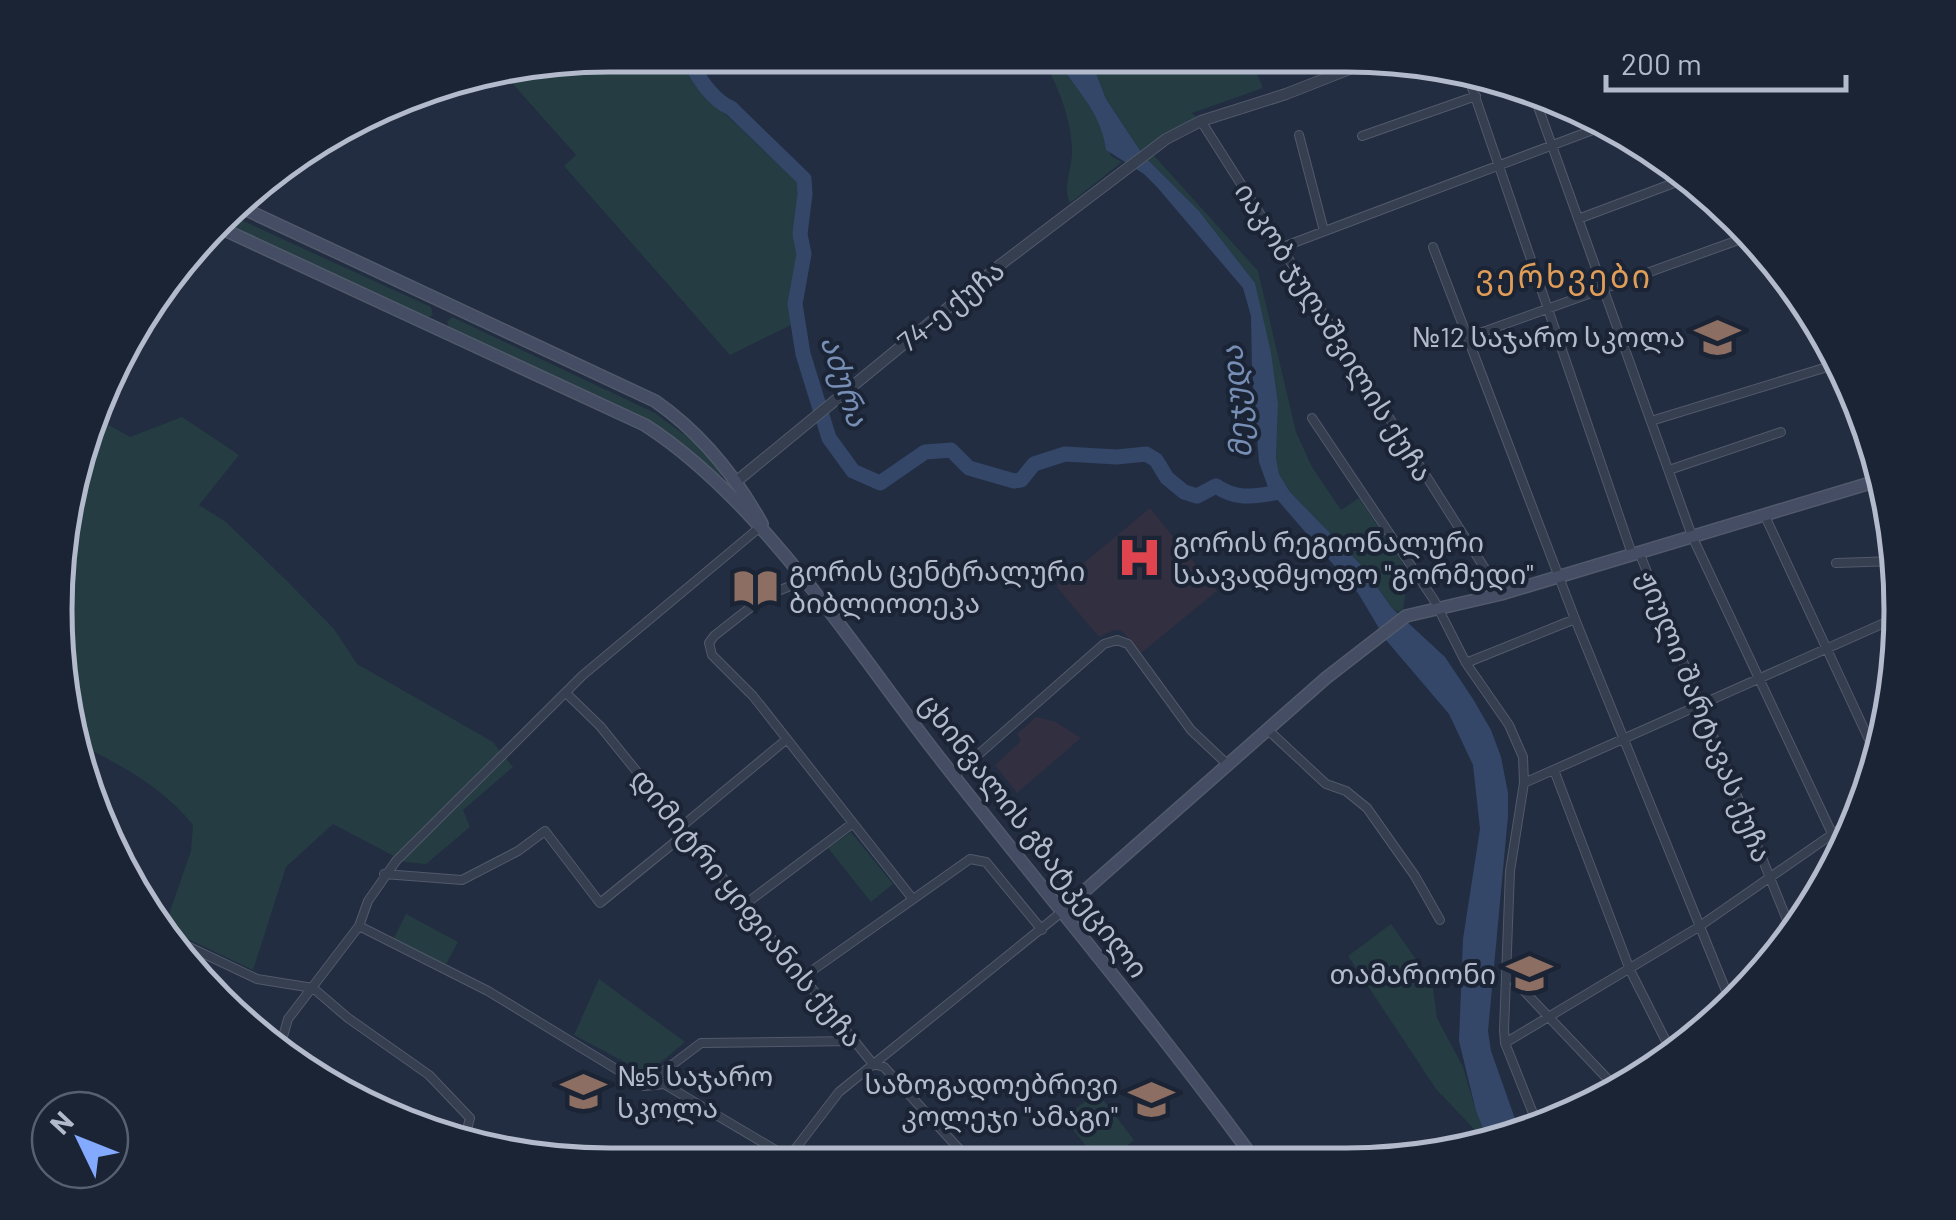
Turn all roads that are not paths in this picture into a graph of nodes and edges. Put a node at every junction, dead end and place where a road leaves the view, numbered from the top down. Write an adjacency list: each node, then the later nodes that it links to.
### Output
1 (1327, 72): 5 (street)
2 (1473, 88): 3 (street, ჟიული შარტავას ქუჩა)
3 (1476, 96): 8 (street); 10 (street, ჟიული შარტავას ქუჩა)
4 (1538, 108): 9 (street)
5 (1200, 121): 18 (street, იაკობ ჯუღაშვილის ქუჩა); 29 (street, 74-ე ქუჩა)
6 (1589, 131): 9 (street)
7 (1300, 134): 14 (street)
8 (1362, 136)
9 (1551, 144): 10 (street); 13 (street)
10 (1499, 163): 14 (street); 21 (street, ჟიული შარტავას ქუჩა)
11 (1672, 184): 13 (street)
12 (249, 212): 20 (main road, ცხინვალის გზატკეცილი)
13 (1578, 219): 19 (street)
14 (1324, 231): 18 (street)
15 (228, 232): 22 (main road, ცხინვალის გზატკეცილი)
16 (1736, 241): 19 (street)
17 (1433, 247): 23 (street)
18 (1280, 248): 41 (street, იაკობ ჯუღაშვილის ქუჩა)
19 (1603, 288): 21 (street); 26 (street)
20 (446, 305): 22 (main road); 29 (main road, ცხინვალის გზატკეცილი)
21 (1548, 308): 23 (street); 36 (street, ჟიული შარტავას ქუჩა)
22 (434, 329): 31 (main road, ცხინვალის გზატკეცილი)
23 (1469, 337): 39 (street)
24 (1826, 367): 26 (street)
25 (1312, 418): 42 (street)
26 (1651, 420): 28 (street)
27 (1781, 432): 28 (street)
28 (1668, 470): 34 (street)
29 (737, 480): 31 (main road); 35 (main road, ცხინვალის გზატკეცილი)
30 (1868, 484): 32 (main road)
31 (722, 488): 33 (main road, ცხინვალის გზატკეცილი)
32 (1764, 514): 34 (main road); 45 (street)
33 (759, 528): 35 (main road, ცხინვალის გზატკეცილი); 48 (street)
34 (1692, 536): 36 (main road); 47 (street)
35 (772, 540): 40 (main road, ცხინვალის გზატკეცილი)
36 (1636, 553): 39 (main road); 49 (street, ჟიული შარტავას ქუჩა)
37 (1881, 562): 38 (street)
38 (1836, 563)
39 (1558, 576): 41 (main road); 43 (street)
40 (803, 580): 53 (street); 56 (main road, ცხინვალის გზატკეცილი)
41 (1501, 594): 42 (main road)
42 (1438, 608): 46 (street); 50 (main road)
43 (1574, 619): 46 (street); 51 (street)
44 (1883, 623): 45 (street)
45 (1826, 648): 47 (street); 52 (street)
46 (1466, 663): 57 (street)
47 (1759, 678): 49 (street); 61 (street)
48 (567, 694): 59 (street, დიმიტრი ყიფიანის ქუჩა); 62 (street)
49 (1698, 705): 51 (street); 63 (street, ჟიული შარტავას ქუჩა)
50 (1268, 730): 54 (main road); 68 (street)
51 (1624, 738): 55 (street); 70 (street)
52 (1868, 738)
53 (787, 740): 58 (street); 59 (street)
54 (1228, 765): 56 (street); 66 (main road)
55 (1554, 770): 57 (street); 73 (street)
56 (954, 776): 66 (main road, ცხინვალის გზატკეცილი)
57 (1524, 783): 74 (street)
58 (853, 823): 64 (street); 65 (street)
59 (684, 830): 62 (street); 65 (street, დიმიტრი ყიფიანის ქუჩა)
60 (1836, 832): 61 (street)
61 (1832, 834): 63 (street)
62 (384, 874): 69 (street)
63 (1770, 878): 67 (street, ჟიული შარტავას ქუჩა); 70 (street)
64 (912, 898): 71 (street); 75 (street)
65 (744, 904): 75 (street, დიმიტრი ყიფიანის ქუჩა)
66 (1063, 910): 71 (street); 91 (main road, ცხინვალის გზატკეცილი)
67 (1786, 919)
68 (1440, 920)
69 (358, 926): 76 (street); 85 (street)
70 (1700, 926): 73 (street); 77 (street)
71 (1042, 930): 83 (street)
72 (194, 949): 76 (street)
73 (1630, 970): 78 (street); 81 (street)
74 (1505, 971): 78 (street); 82 (street)
75 (803, 978): 80 (street, დიმიტრი ყიფიანის ქუჩა)
76 (312, 988): 79 (street); 87 (street)
77 (1726, 990)
78 (1549, 1017): 82 (street); 84 (street)
79 (283, 1036)
80 (853, 1041): 83 (street, დიმიტრი ყიფიანის ქუჩა); 85 (street)
81 (1666, 1041)
82 (1505, 1042): 86 (street)
83 (873, 1064): 89 (street); 90 (street, დიმიტრი ყიფიანის ქუჩა)
84 (1608, 1079)
85 (644, 1086): 88 (street)
86 (1533, 1114)
87 (467, 1128)
88 (776, 1148)
89 (796, 1148)
90 (958, 1148)
91 (1246, 1148)

